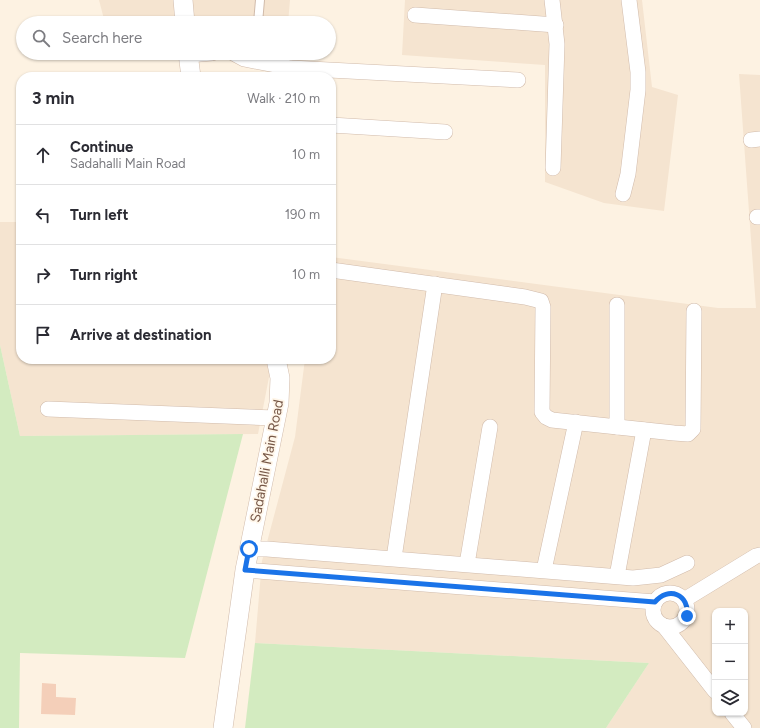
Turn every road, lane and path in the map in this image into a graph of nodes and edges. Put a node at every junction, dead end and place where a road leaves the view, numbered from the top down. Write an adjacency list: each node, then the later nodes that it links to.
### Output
1 (260, 0): 7 (lane)
2 (552, 0): 8 (street)
3 (629, 0): 16 (street)
4 (181, 1): 6 (street)
5 (414, 14): 8 (street)
6 (184, 16)
7 (259, 16)
8 (556, 25): 15 (street)
9 (190, 60): 11 (street)
10 (249, 60): 12 (street)
11 (191, 72)
12 (518, 80)
13 (336, 125): 14 (street)
14 (445, 132)
15 (553, 168)
16 (623, 194)
17 (336, 271): 18 (street)
18 (435, 284): 24 (street); 30 (street)
19 (617, 305): 26 (street)
20 (694, 311): 27 (street)
21 (277, 364): 23 (street, Sadahalli Main Road)
22 (48, 409): 23 (street)
23 (276, 418): 28 (street, Sadahalli Main Road)
24 (576, 422): 26 (street); 34 (street)
25 (490, 427): 32 (street)
26 (617, 427): 27 (street)
27 (644, 430): 35 (street)
28 (249, 549): 30 (street); 33 (street, Sadahalli Main Road)
29 (759, 557): 36 (street)
30 (394, 558): 32 (street)
31 (687, 562): 35 (street)
32 (467, 564): 34 (street)
33 (245, 570): 37 (street); 41 (street, Sadahalli Main Road)
34 (544, 570): 35 (street)
35 (617, 576)
36 (684, 600): 37 (street); 38 (street)
37 (655, 602): 38 (street)
38 (664, 626): 39 (street)
39 (712, 687)
40 (734, 716): 42 (street)
41 (223, 728)
42 (744, 728)

